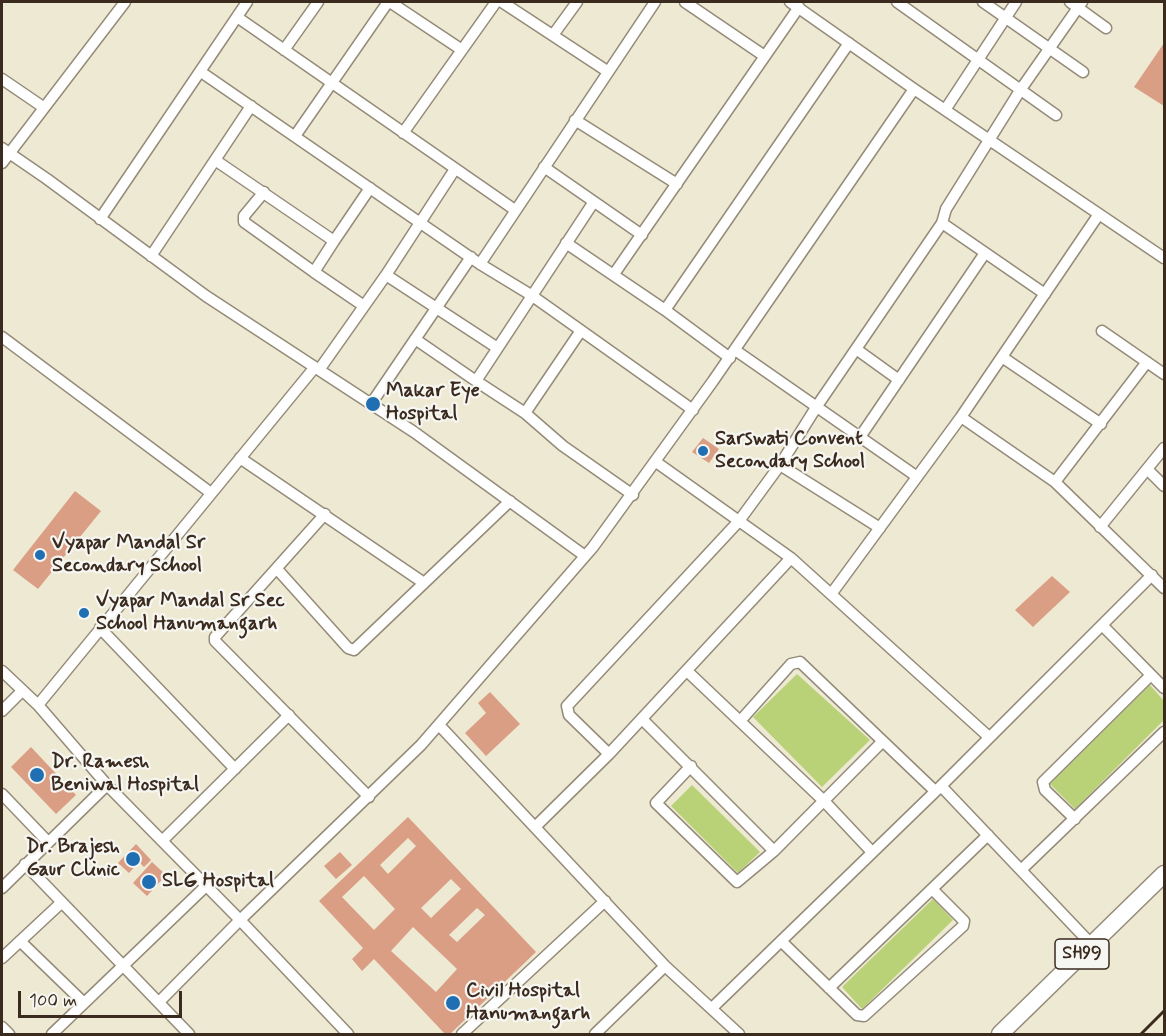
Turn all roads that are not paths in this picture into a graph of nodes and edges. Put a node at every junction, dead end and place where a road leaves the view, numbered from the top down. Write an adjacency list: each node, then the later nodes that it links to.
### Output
1 (125, 2): 33 (street)
2 (247, 2): 15 (street)
3 (318, 2): 21 (street)
4 (389, 2): 22 (street); 29 (street)
5 (496, 2): 22 (street)
6 (502, 2): 18 (street)
7 (577, 2): 18 (street)
8 (655, 2): 25 (street)
9 (685, 2): 23 (street)
10 (897, 2): 24 (street)
11 (983, 2): 16 (street)
12 (1016, 2): 16 (street)
13 (1077, 3): 17 (street); 20 (street)
14 (795, 4): 19 (street); 23 (street)
15 (237, 17): 21 (street); 26 (street)
16 (1006, 17): 20 (street); 24 (street)
17 (1106, 28)
18 (553, 35): 25 (street)
19 (849, 43): 30 (street); 68 (street)
20 (1051, 48): 27 (street); 31 (street)
21 (284, 50): 29 (street)
22 (462, 50): 37 (street)
23 (764, 55): 45 (street)
24 (978, 58): 31 (street); 34 (street)
25 (607, 71): 36 (street)
26 (201, 72): 32 (street); 51 (street)
27 (1083, 72)
28 (2, 80): 33 (street)
29 (333, 84): 37 (street); 38 (street)
30 (914, 89): 34 (street); 75 (street)
31 (1021, 89): 35 (street); 39 (street)
32 (251, 106): 38 (street); 41 (street)
33 (43, 107): 40 (street)
34 (945, 110): 39 (street)
35 (1056, 115)
36 (575, 120): 43 (street); 45 (street)
37 (403, 133): 44 (street)
38 (295, 136): 46 (street)
39 (989, 140): 50 (street); 53 (street)
40 (5, 151): 42 (street); 51 (street)
41 (215, 160): 47 (street); 58 (street)
42 (2, 163)
43 (544, 166): 48 (street); 49 (street)
44 (454, 168): 49 (street); 52 (street)
45 (677, 184): 54 (street)
46 (370, 188): 52 (street); 55 (street)
47 (264, 192): 55 (street); 61 (street)
48 (593, 203): 54 (street); 56 (street)
49 (515, 210): 60 (street)
50 (1099, 214): 59 (street); 64 (street)
51 (100, 219): 58 (street)
52 (420, 221): 60 (street); 62 (street)
53 (942, 223): 57 (street); 74 (street)
54 (642, 235): 63 (street)
55 (334, 241): 61 (street)
56 (566, 243): 63 (street); 65 (street)
57 (985, 253): 64 (street); 80 (street)
58 (151, 256): 78 (street)
59 (1164, 258)
60 (476, 261): 65 (street); 67 (street)
61 (314, 272): 66 (street)
62 (386, 274): 66 (street); 67 (street)
63 (614, 274): 68 (street)
64 (1045, 294): 76 (street)
65 (531, 295): 70 (street); 73 (street)
66 (364, 306): 78 (street)
67 (436, 307): 72 (street); 73 (street)
68 (665, 310): 75 (street)
69 (1102, 331): 77 (street)
70 (580, 332): 84 (street); 85 (street)
71 (2, 338): 97 (street)
72 (415, 339): 81 (street); 82 (street)
73 (496, 347): 81 (street)
74 (856, 349): 80 (street); 83 (street)
75 (732, 354): 83 (street); 84 (street)
76 (1002, 357): 86 (street); 87 (street)
77 (1147, 362): 79 (street); 87 (street)
78 (317, 369): 82 (street); 90 (street)
79 (1164, 374)
80 (899, 380): 88 (street)
81 (476, 381): 85 (street)
82 (371, 404): 99 (street)
83 (817, 406): 88 (street); 92 (street)
84 (693, 410): 91 (street)
85 (525, 414): 98 (street)
86 (961, 417): 94 (street); 95 (street)
87 (1101, 424): 95 (street)
88 (860, 437): 94 (street)
89 (1164, 448): 93 (street)
90 (240, 458): 97 (street); 100 (street)
91 (656, 462): 98 (street); 101 (street)
92 (780, 465): 101 (street); 103 (street)
93 (1148, 469): 96 (street); 102 (street)
94 (916, 476): 103 (street)
95 (1055, 482): 102 (street)
96 (1164, 486)
97 (211, 493): 112 (street)
98 (633, 495): 104 (street)
99 (510, 501): 104 (street); 108 (street)
100 (325, 514): 106 (street); 108 (street)
101 (739, 521): 105 (street); 127 (street)
102 (1100, 526): 107 (street)
103 (880, 528): 110 (street)
104 (585, 556): 123 (street)
105 (791, 558): 110 (street); 113 (street)
106 (277, 569): 108 (street); 120 (street)
107 (1152, 575): 109 (street); 111 (street)
108 (424, 584)
109 (1164, 588)
110 (832, 593): 125 (street)
111 (1102, 625): 115 (street); 125 (street)
112 (100, 628): 118 (street); 129 (street)
113 (687, 671): 121 (street); 122 (street)
114 (2, 672): 117 (street)
115 (1152, 675): 116 (street); 135 (street)
116 (1164, 688)
117 (21, 692): 118 (street); 119 (street)
118 (38, 705): 130 (street)
119 (2, 711)
120 (289, 715): 129 (street); 133 (street)
121 (642, 719): 127 (street); 128 (street)
122 (741, 720): 126 (street); 134 (street)
123 (439, 725): 133 (street); 136 (street)
124 (1164, 732): 135 (street)
125 (989, 737): 131 (street)
126 (882, 742): 131 (street); 134 (street)
127 (609, 754): 136 (street)
128 (691, 766): 140 (street); 140 (street)
129 (235, 769): 138 (street)
130 (107, 785): 138 (street); 139 (street)
131 (938, 788): 137 (street); 141 (street)
132 (2, 794): 139 (street)
133 (369, 797): 150 (street)
134 (824, 801): 140 (street); 141 (street)
135 (1075, 819): 143 (street)
136 (535, 827): 148 (street)
137 (988, 835): 143 (street); 147 (street)
138 (162, 841): 145 (street)
139 (48, 842): 142 (street)
140 (774, 851)
141 (872, 852): 152 (street)
142 (25, 864): 146 (street); 149 (street)
143 (1021, 870): 153 (street)
144 (1164, 874): 153 (main road, SH99)
145 (206, 886): 150 (street); 155 (street)
146 (2, 888)
147 (932, 889): 157 (street); 157 (street)
148 (605, 901): 156 (street); 166 (street)
149 (61, 903): 151 (street); 155 (street)
150 (240, 920): 158 (street); 165 (street)
151 (20, 940): 154 (street); 159 (street)
152 (781, 941): 157 (street); 160 (street)
153 (1092, 945): 169 (main road, SH99)
154 (2, 958)
155 (122, 966): 158 (street); 159 (street)
156 (665, 966): 160 (street); 167 (street)
157 (829, 988)
158 (159, 1002): 164 (street)
159 (84, 1003): 163 (street)
160 (712, 1008): 168 (street)
161 (2, 1026): 162 (street)
162 (9, 1035)
163 (52, 1035)
164 (189, 1035)
165 (348, 1035)
166 (462, 1035)
167 (595, 1035)
168 (739, 1035)
169 (1000, 1035)

